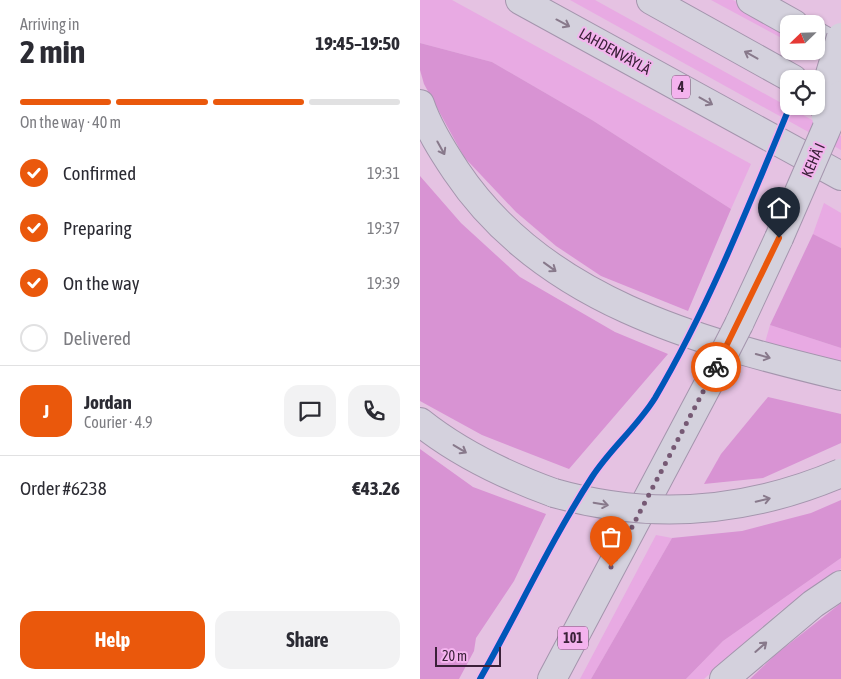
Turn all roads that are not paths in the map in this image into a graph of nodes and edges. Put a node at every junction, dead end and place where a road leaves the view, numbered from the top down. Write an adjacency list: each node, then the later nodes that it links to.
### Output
1 (520, 0): 14 (highway, LAHDENVÄYLÄ / 4, one-way to 14)
2 (651, 0): 8 (highway, one-way to 2)
3 (751, 0): 4 (highway)
4 (780, 16)
5 (841, 37): 13 (highway, bridge)
6 (825, 41): 7 (highway)
7 (841, 50)
8 (780, 72)
9 (841, 95): 13 (highway, KEHÄ I / 101, bridge)
10 (825, 97): 12 (highway)
11 (420, 104): 15 (highway, one-way to 15)
12 (841, 105)
13 (824, 136): 19 (highway, KEHÄ I / 101, bridge)
14 (841, 176)
15 (841, 376)
16 (420, 422): 17 (highway, one-way to 17, bridge)
17 (841, 473)
18 (841, 585): 20 (highway, one-way to 18)
19 (552, 679)
20 (724, 679)

